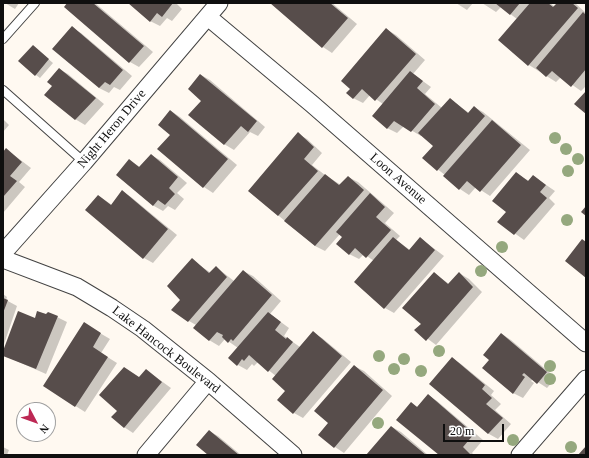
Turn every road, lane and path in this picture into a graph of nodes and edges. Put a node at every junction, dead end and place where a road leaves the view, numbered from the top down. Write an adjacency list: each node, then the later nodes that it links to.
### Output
1 (34, 3): 4 (lane)
2 (220, 3): 3 (street, Night Heron Drive)
3 (208, 17): 6 (street, Night Heron Drive); 9 (street, Loon Avenue)
4 (3, 39)
5 (3, 90): 6 (lane)
6 (84, 162): 7 (street, Night Heron Drive)
7 (3, 253)
8 (3, 259): 11 (street, Lake Hancock Boulevard)
9 (586, 344)
10 (586, 379): 14 (street)
11 (208, 381): 12 (street); 13 (street, Lake Hancock Boulevard)
12 (146, 455)
13 (293, 455)
14 (520, 455)

